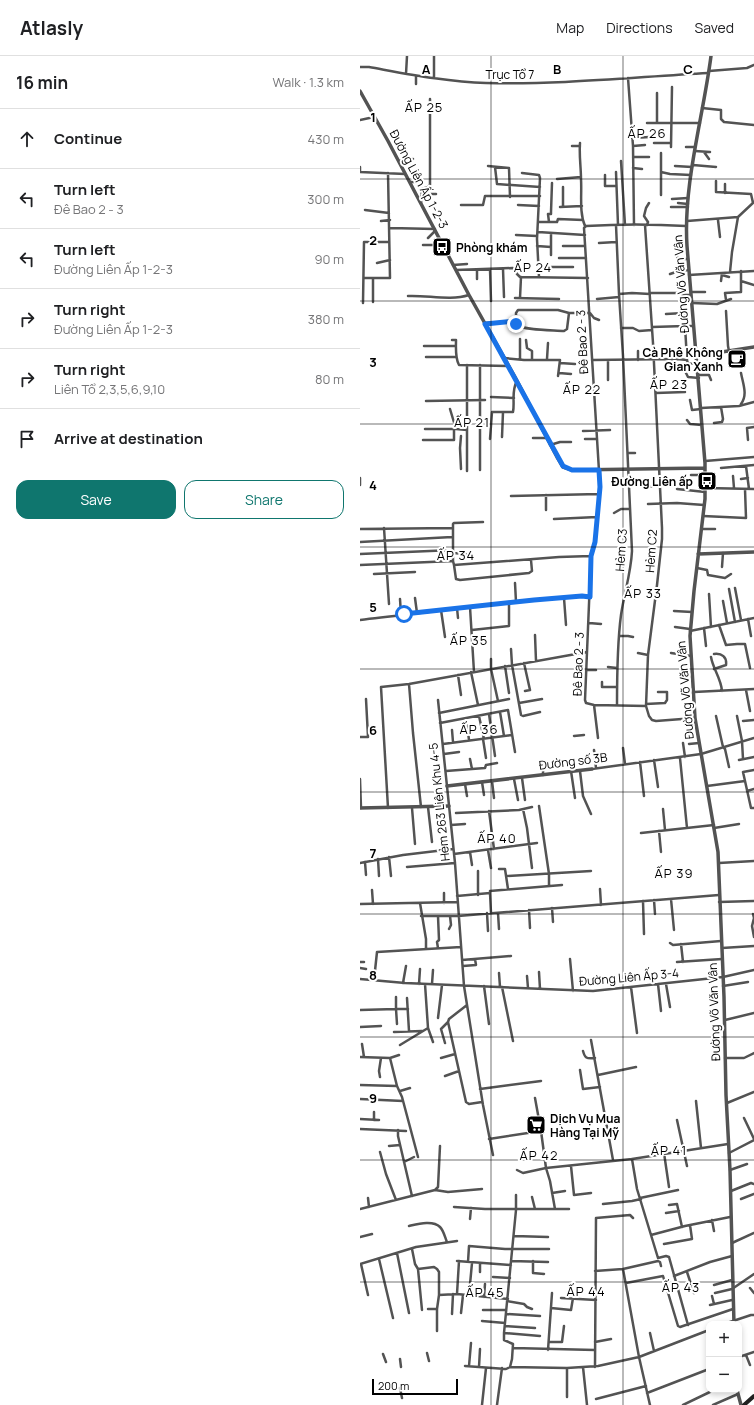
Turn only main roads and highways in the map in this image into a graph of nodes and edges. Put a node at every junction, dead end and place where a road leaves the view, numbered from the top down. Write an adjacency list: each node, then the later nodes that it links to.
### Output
1 (754, 1396): 2 (main road)
2 (742, 1405)

